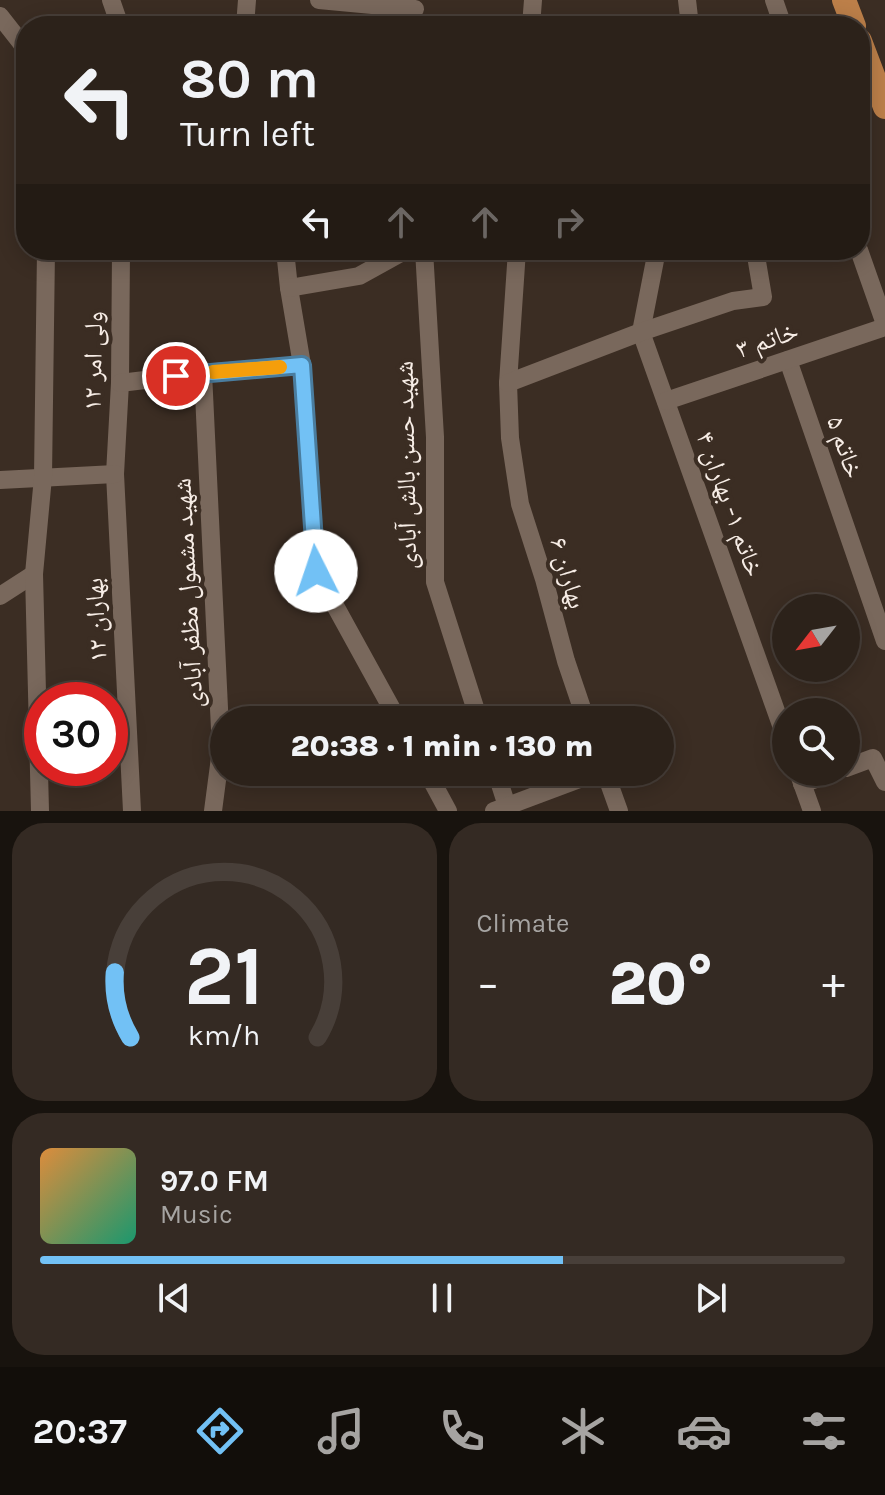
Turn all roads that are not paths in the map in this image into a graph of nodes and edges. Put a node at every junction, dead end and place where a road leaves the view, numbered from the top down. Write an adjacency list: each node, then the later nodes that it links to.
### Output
1 (319, 0): 2 (street)
2 (415, 12)
3 (0, 16): 4 (street)
4 (16, 36)
5 (870, 67): 6 (main road)
6 (885, 107)
7 (46, 260): 26 (street)
8 (121, 260): 22 (street, ولی امر ۱۲)
9 (286, 260): 16 (street)
10 (388, 260): 16 (street)
11 (425, 260): 33 (street, شهید حسن بالش آبادی)
12 (516, 260): 23 (street, بهاران ۶)
13 (655, 260): 18 (street)
14 (757, 260): 18 (street)
15 (862, 260): 17 (street)
16 (289, 288): 20 (street)
17 (885, 326): 19 (street, خاتم ۳)
18 (641, 332): 23 (street); 24 (street, خاتم ۱- بهاران ۴)
19 (788, 360): 24 (street, خاتم ۳); 30 (street, خاتم ۵)
20 (302, 365): 21 (street); 32 (street)
21 (203, 373): 22 (street); 45 (street, شهید مشمول مظفر آبادی)
22 (120, 383): 25 (street, ولی امر ۱۲)
23 (508, 383): 34 (street, بهاران ۶)
24 (666, 401): 31 (street, خاتم ۱- بهاران ۴)
25 (115, 474): 26 (street); 44 (street, بهاران ۱۲)
26 (43, 477): 27 (street); 28 (street)
27 (0, 480)
28 (34, 574): 29 (street); 43 (street)
29 (0, 596)
30 (885, 641)
31 (772, 700)
32 (390, 706)
33 (475, 706)
34 (581, 706)
35 (860, 763): 36 (street)
36 (885, 782)
37 (435, 786): 46 (street)
38 (498, 786): 42 (street)
39 (561, 786): 42 (street)
40 (610, 786): 47 (street)
41 (803, 786): 48 (street)
42 (501, 809)
43 (40, 811)
44 (132, 811)
45 (213, 811)
46 (448, 811)
47 (619, 811)
48 (812, 811)

